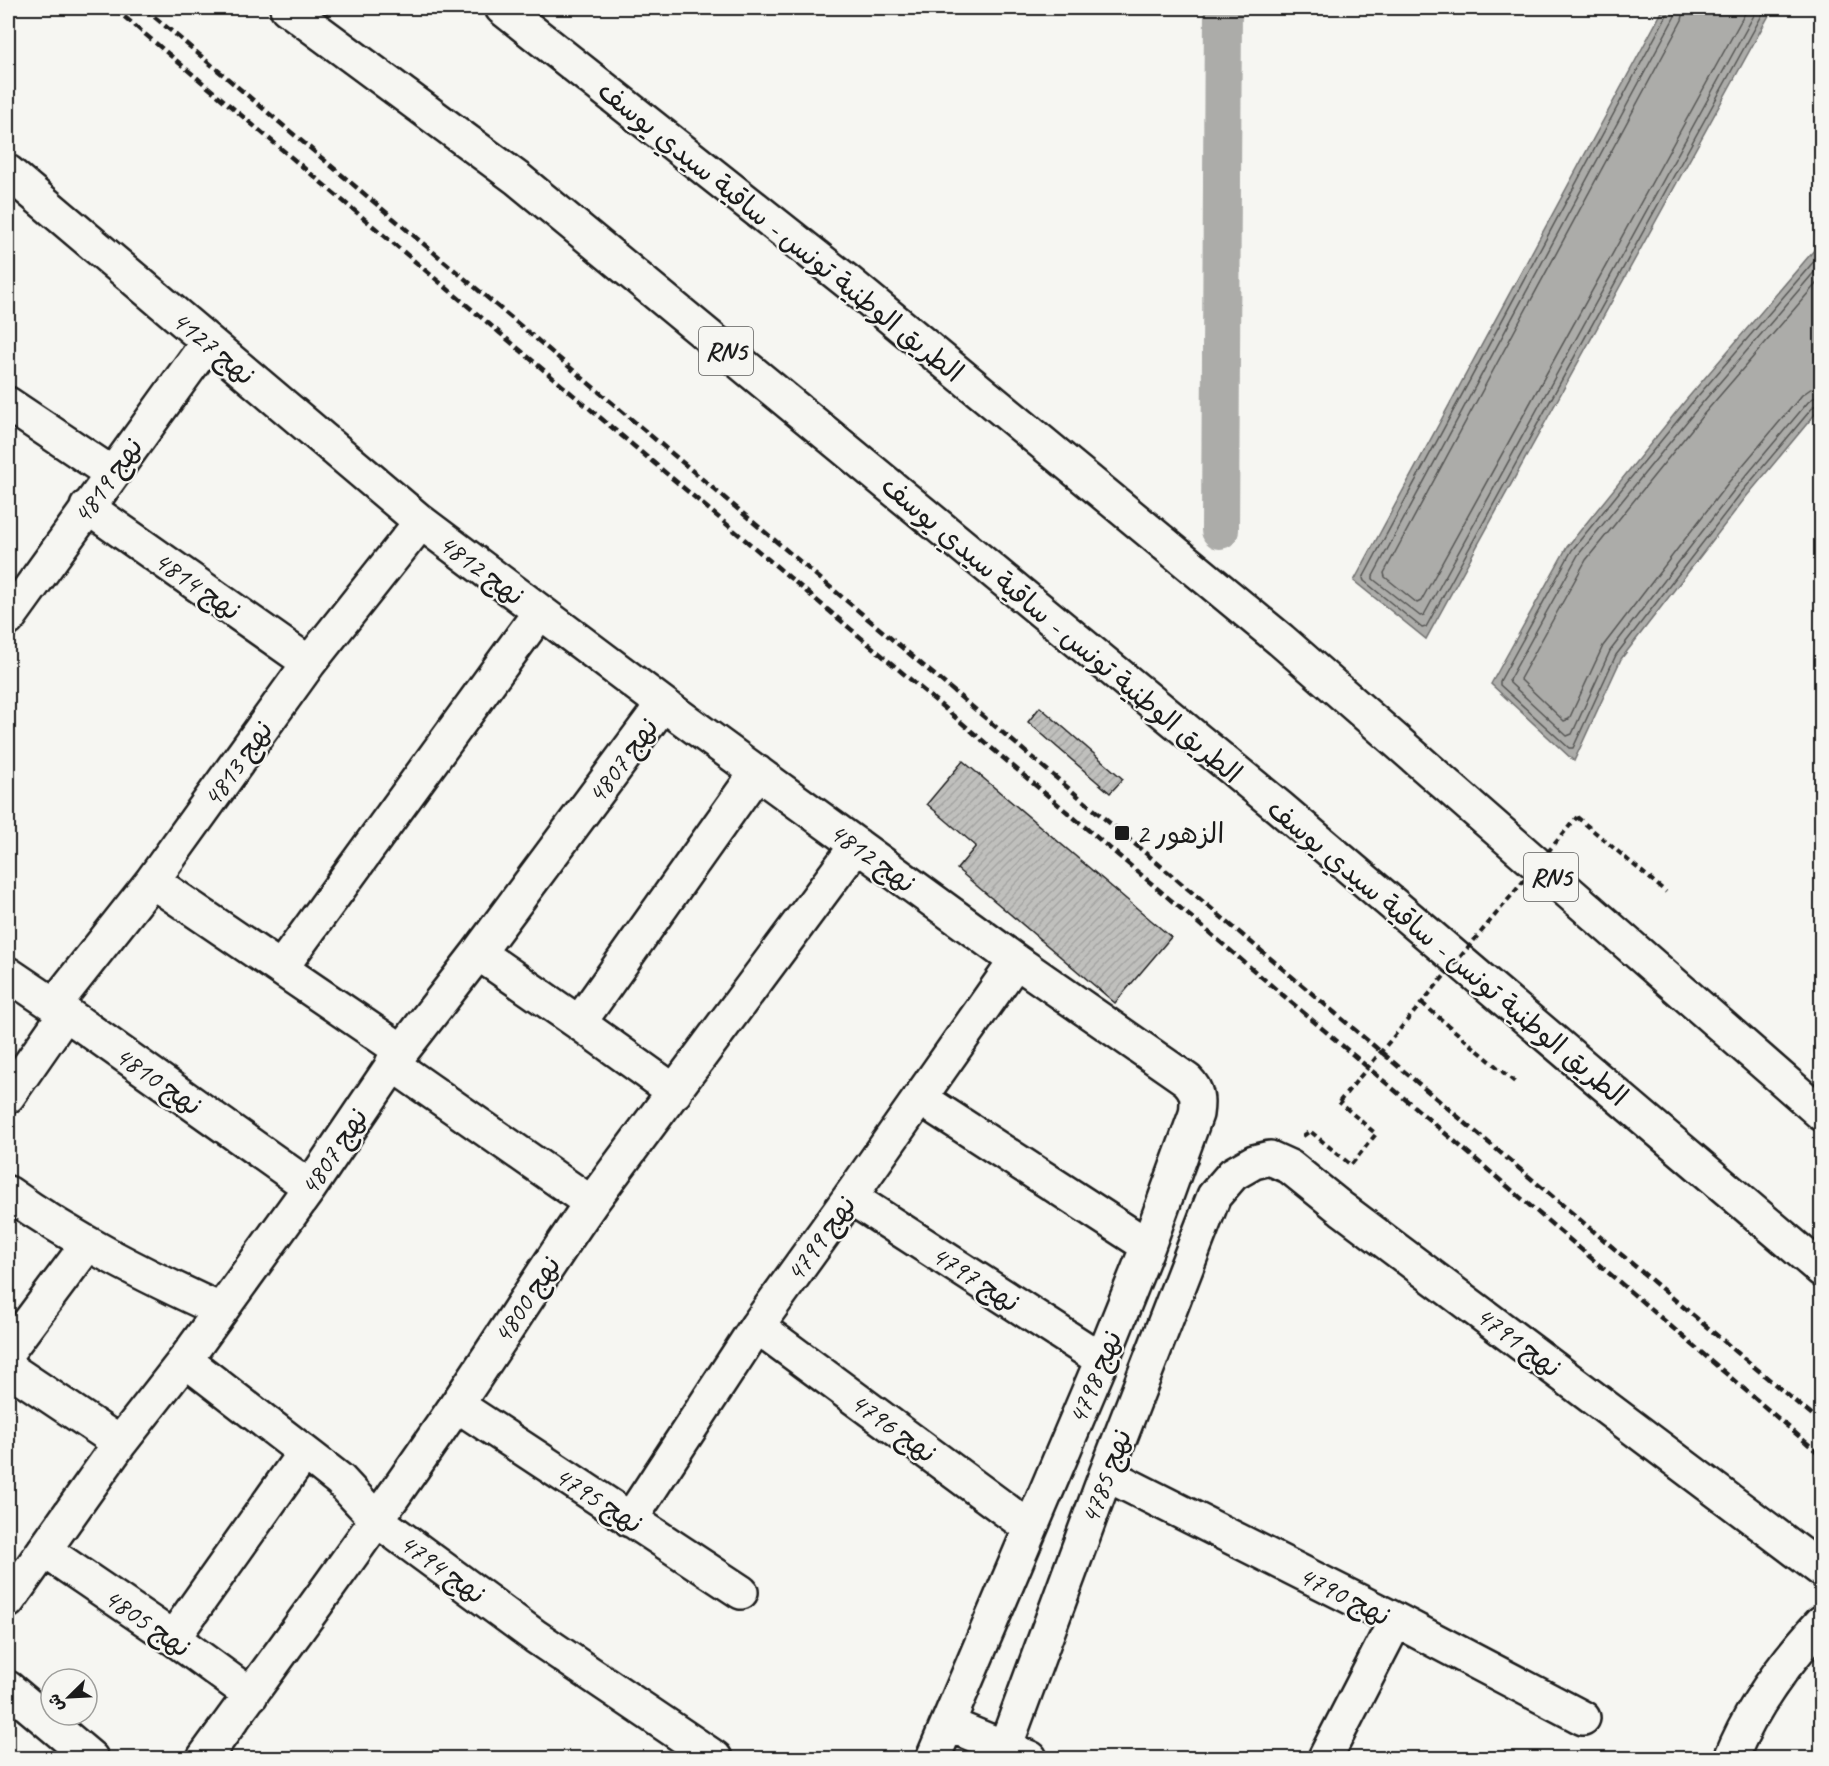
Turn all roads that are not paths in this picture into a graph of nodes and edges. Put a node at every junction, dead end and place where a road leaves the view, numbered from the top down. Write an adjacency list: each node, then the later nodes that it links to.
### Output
1 (287, 8): 34 (main road, الطريق الوطنية تونس - ساقية سيدي يوسف / RN5)
2 (502, 8): 26 (main road, الطريق الوطنية تونس - ساقية سيدي يوسف / RN5)
3 (8, 172): 4 (main road, نهج 4127)
4 (208, 342): 6 (main road, نهج 4819); 8 (main road, نهج 4127)
5 (8, 404): 6 (main road)
6 (111, 473): 7 (main road, نهج 4819)
7 (87, 507): 10 (main road, نهج 4819); 11 (main road, نهج 4814)
8 (421, 522): 9 (main road, نهج 4812); 11 (main road, نهج 4813)
9 (540, 612): 12 (main road, نهج 4812); 18 (main road)
10 (8, 619)
11 (309, 663): 15 (main road, نهج 4813)
12 (663, 704): 13 (main road, نهج 4812); 16 (main road, نهج 4807)
13 (757, 772): 14 (main road, نهج 4812); 21 (main road)
14 (857, 845): 17 (main road, نهج 4812); 23 (main road, نهج 4800)
15 (152, 881): 18 (main road); 20 (main road, نهج 4813)
16 (478, 953): 21 (main road); 22 (main road, نهج 4807)
17 (1016, 961): 25 (main road, نهج 4799); 33 (main road, نهج 4812)
18 (281, 968): 22 (main road)
19 (8, 974): 20 (main road, نهج 4810)
20 (60, 1010): 24 (main road, نهج 4813); 27 (main road, نهج 4810)
21 (579, 1023): 23 (main road)
22 (397, 1057): 27 (main road, نهج 4807); 31 (main road)
23 (675, 1092): 31 (main road, نهج 4800)
24 (8, 1096)
25 (920, 1098): 30 (main road, نهج 4799); 33 (main road)
26 (1821, 1114)
27 (310, 1187): 35 (main road, نهج 4807)
28 (8, 1193): 32 (main road)
29 (1214, 1196): 44 (main road, نهج 4785); 49 (main road, نهج 4791)
30 (850, 1197): 36 (main road, نهج 4799); 39 (main road, نهج 4797)
31 (591, 1203): 41 (main road, نهج 4800)
32 (87, 1245): 35 (main road); 37 (main road)
33 (1148, 1246): 39 (main road, نهج 4798)
34 (1821, 1270)
35 (220, 1310): 38 (main road, نهج 4807)
36 (757, 1326): 46 (main road, نهج 4799); 47 (main road, نهج 4796)
37 (8, 1352)
38 (185, 1360): 42 (main road, نهج 4807); 43 (main road, نهج 4794)
39 (1102, 1360): 47 (main road, نهج 4798)
40 (8, 1368): 42 (main road)
41 (457, 1404): 45 (main road, نهج 4800); 46 (main road, نهج 4795)
42 (120, 1443): 48 (main road, نهج 4807)
43 (304, 1453): 45 (main road, نهج 4794); 54 (main road)
44 (1106, 1474): 52 (main road, نهج 4790); 59 (main road, نهج 4785)
45 (377, 1520): 56 (main road, نهج 4800); 62 (main road, نهج 4794)
46 (630, 1520): 50 (main road, نهج 4795)
47 (1030, 1528): 58 (main road, نهج 4798)
48 (44, 1550): 51 (main road, نهج 4807); 54 (main road, نهج 4805)
49 (1821, 1570)
50 (741, 1592)
51 (8, 1601)
52 (1396, 1620): 57 (main road, نهج 4790); 64 (main road)
53 (1821, 1622): 65 (main road)
54 (173, 1638): 56 (main road, نهج 4805)
55 (8, 1688): 60 (main road)
56 (251, 1695): 61 (main road, نهج 4800)
57 (1583, 1718)
58 (948, 1724): 59 (main road); 63 (main road, نهج 4798)
59 (1012, 1755)
60 (89, 1758)
61 (204, 1758)
62 (715, 1758)
63 (933, 1758)
64 (1325, 1758)
65 (1731, 1758)

